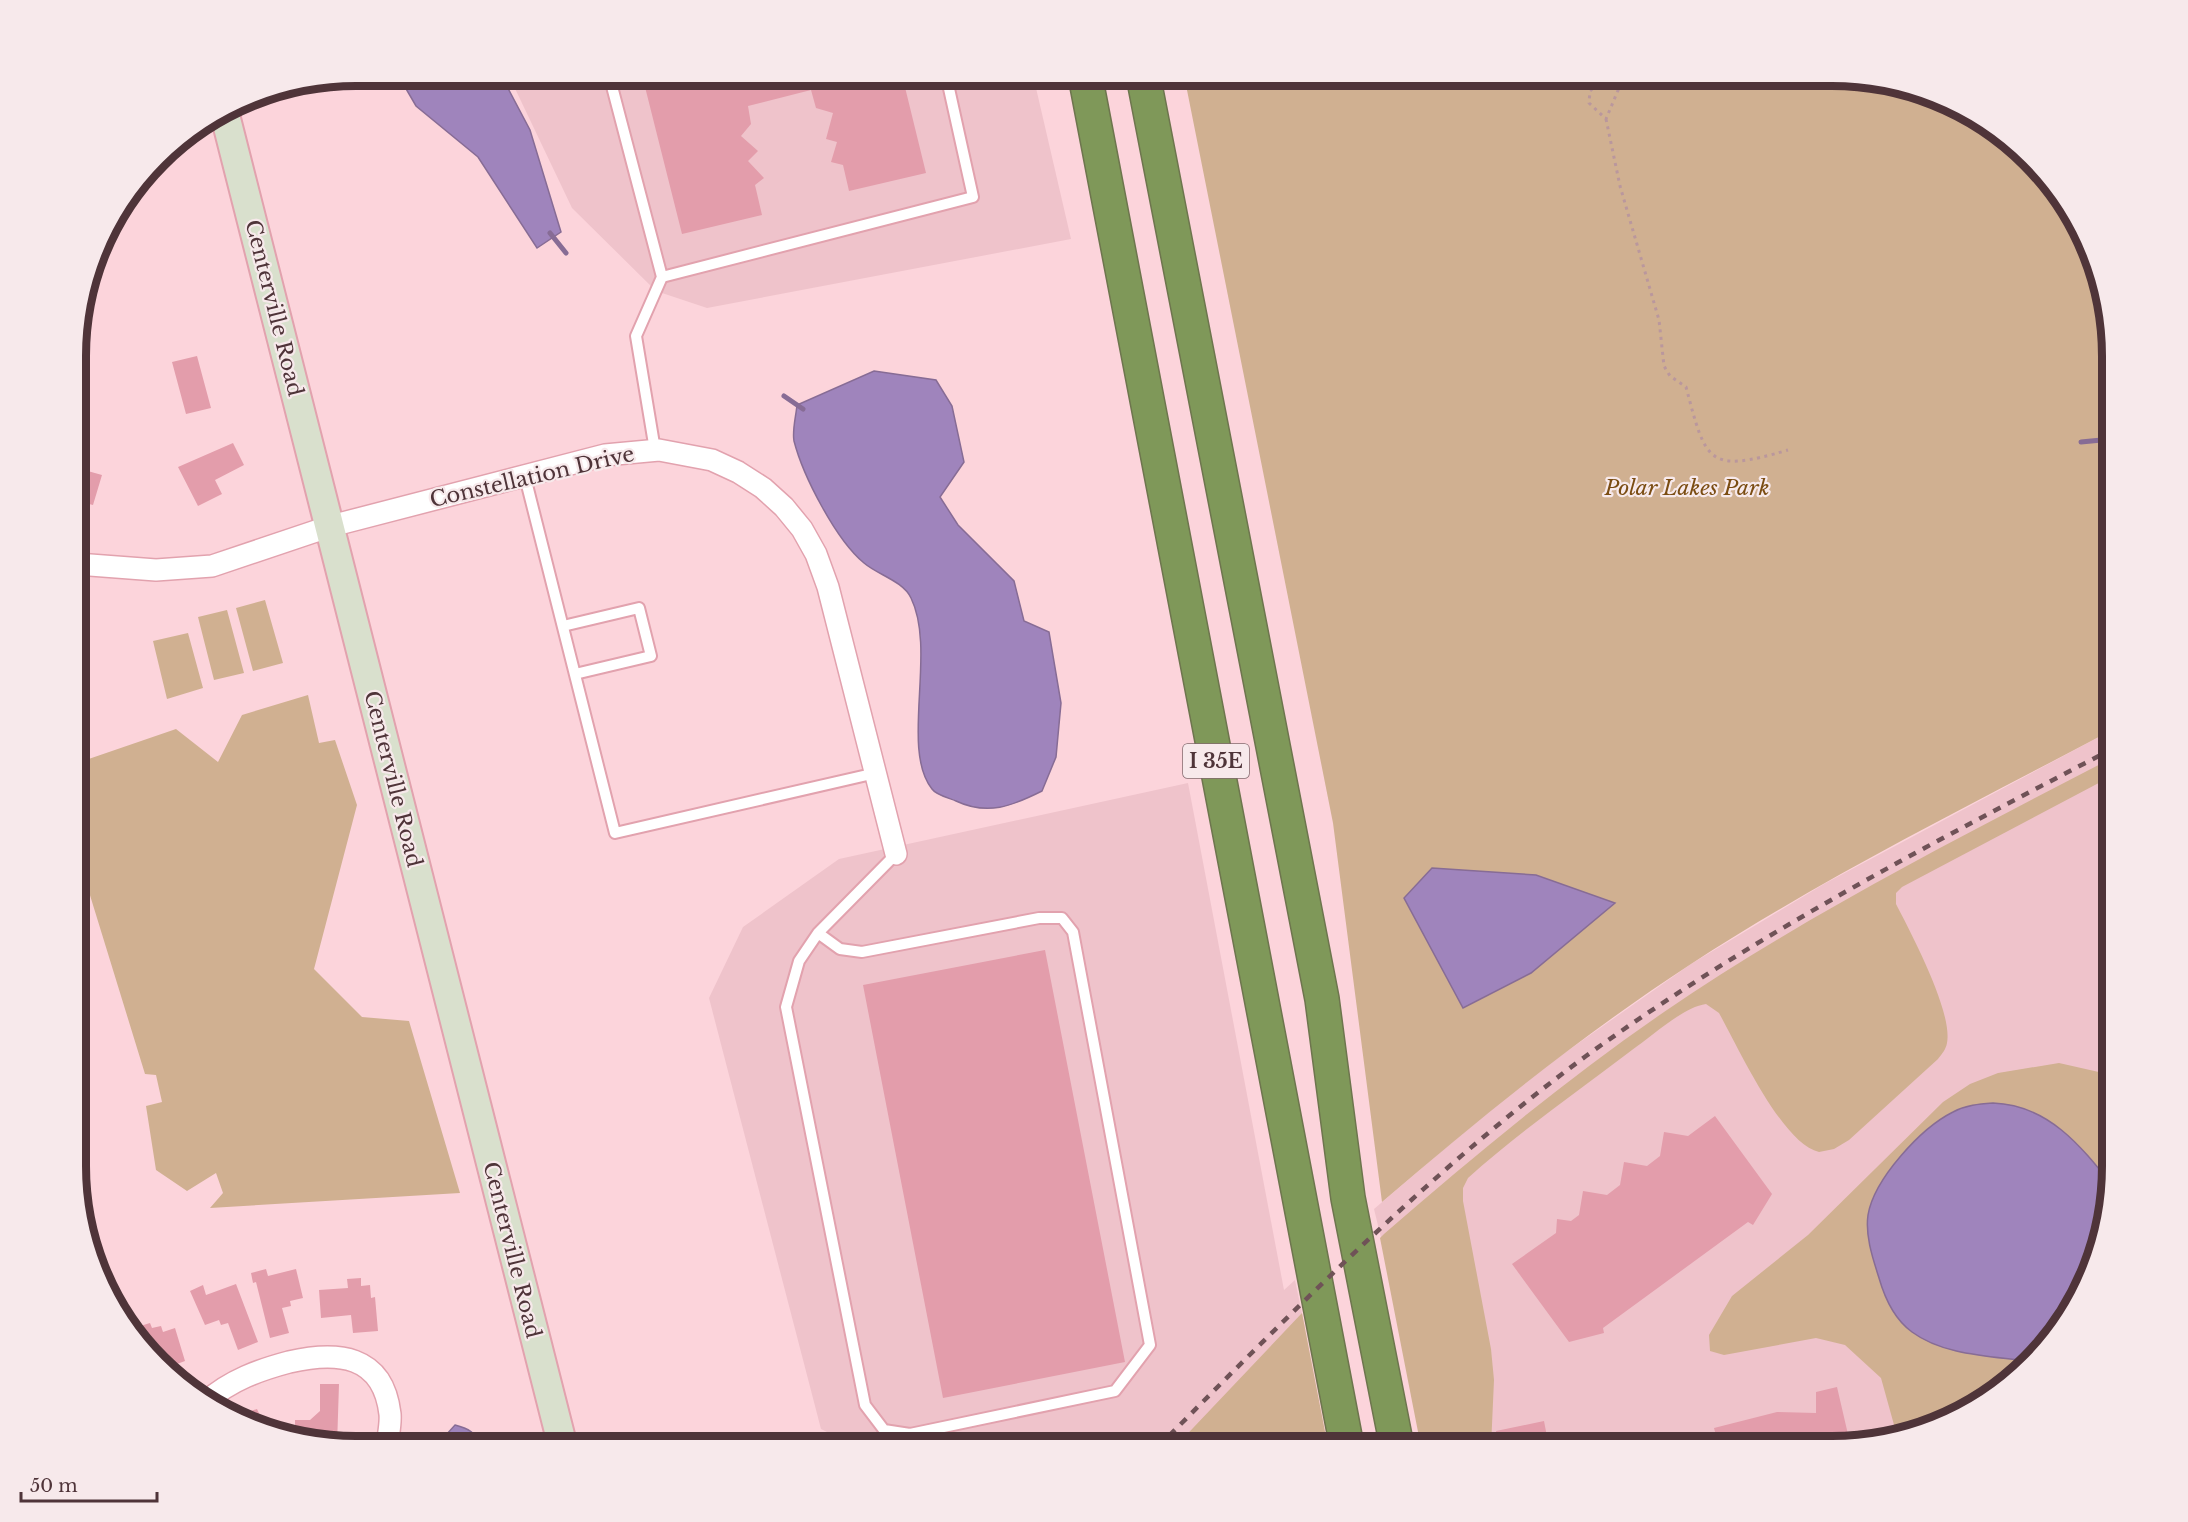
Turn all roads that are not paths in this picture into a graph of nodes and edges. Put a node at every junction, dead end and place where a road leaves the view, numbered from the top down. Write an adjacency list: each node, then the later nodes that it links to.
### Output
1 (612, 86): 6 (lane)
2 (948, 86): 6 (lane)
3 (1087, 86): 19 (highway, I 35E)
4 (1145, 86): 20 (highway, I 35E)
5 (226, 119): 9 (main road, Centerville Road)
6 (662, 277): 7 (lane)
7 (655, 450): 8 (street, Constellation Drive); 13 (street, Constellation Drive)
8 (525, 477): 9 (street, Constellation Drive); 11 (lane)
9 (331, 526): 10 (street, Constellation Drive); 18 (main road, Centerville Road)
10 (86, 565)
11 (563, 626): 12 (lane); 12 (lane)
12 (575, 674): 13 (lane)
13 (876, 773): 14 (street, Constellation Drive)
14 (896, 854): 15 (lane)
15 (818, 933): 15 (lane)
16 (214, 1396): 17 (street)
17 (388, 1436)
18 (560, 1436)
19 (1345, 1436)
20 (1394, 1436)

